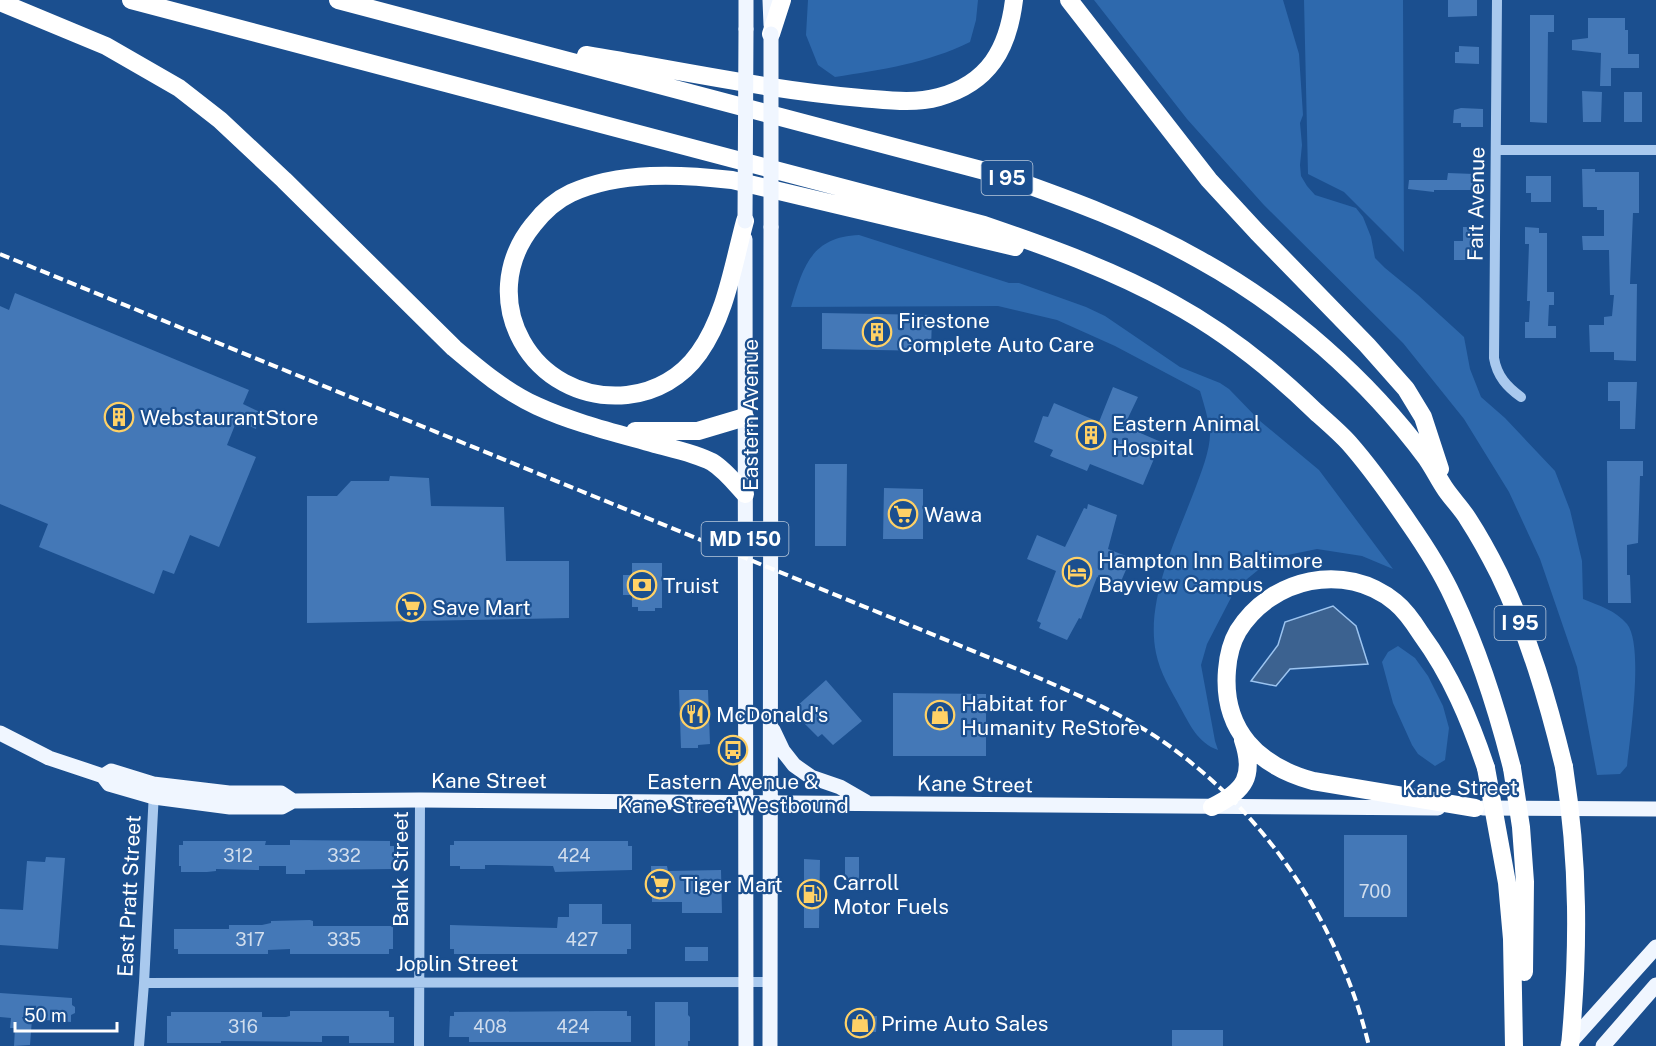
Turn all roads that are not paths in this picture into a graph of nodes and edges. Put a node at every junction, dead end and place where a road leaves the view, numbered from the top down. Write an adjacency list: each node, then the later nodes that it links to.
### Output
1 (130, 0): 15 (highway, I 95)
2 (338, 0): 11 (highway, I 95)
3 (746, 0): 14 (main road, Eastern Avenue / MD 150, bridge)
4 (770, 0): 10 (main road, Eastern Avenue / MD 150)
5 (782, 0): 10 (highway)
6 (1014, 0): 11 (highway)
7 (1069, 0): 20 (highway)
8 (1497, 0): 12 (street, Fait Avenue)
9 (0, 2): 19 (highway)
10 (771, 34): 17 (main road, Eastern Avenue / MD 150, bridge)
11 (475, 36): 20 (highway, I 95)
12 (1496, 150): 13 (street); 16 (street, Fait Avenue)
13 (1656, 150)
14 (745, 221): 15 (highway); 18 (main road, Eastern Avenue / MD 150)
15 (1120, 277): 43 (highway, I 95, bridge)
16 (1521, 397)
17 (772, 416): 18 (main road); 22 (main road, Eastern Avenue / MD 150)
18 (745, 417): 19 (highway); 21 (main road, Eastern Avenue / MD 150)
19 (607, 430): 21 (highway)
20 (1447, 490): 44 (highway, I 95, bridge)
21 (745, 494): 27 (main road, Eastern Avenue / MD 150)
22 (771, 724): 28 (main road, Eastern Avenue / MD 150); 29 (main road)
23 (0, 733): 25 (main road, Kane Street)
24 (1242, 735): 30 (highway); 31 (highway); 43 (highway, bridge)
25 (154, 790): 26 (main road, Kane Street); 37 (street, East Pratt Street)
26 (420, 800): 27 (main road, Kane Street); 34 (street, Bank Street)
27 (746, 802): 28 (main road, Kane Street); 35 (main road, Eastern Avenue / MD 150)
28 (771, 802): 29 (main road, Kane Street); 36 (main road, Eastern Avenue / MD 150)
29 (868, 803): 30 (main road, Kane Street)
30 (1212, 807): 31 (main road, Kane Street)
31 (1475, 808): 32 (main road, Kane Street)
32 (1656, 809)
33 (1656, 947): 44 (main road)
34 (419, 982): 35 (street, Joplin Street); 37 (street, Joplin Street); 40 (street, Bank Street)
35 (746, 982): 36 (street, Joplin Street); 41 (main road, Eastern Avenue / MD 150)
36 (770, 982): 42 (main road, Eastern Avenue / MD 150)
37 (144, 983): 39 (street, East Pratt Street)
38 (1656, 985): 45 (main road)
39 (139, 1046)
40 (420, 1046)
41 (746, 1046)
42 (770, 1046)
43 (1516, 1046)
44 (1568, 1046)
45 (1603, 1046)

